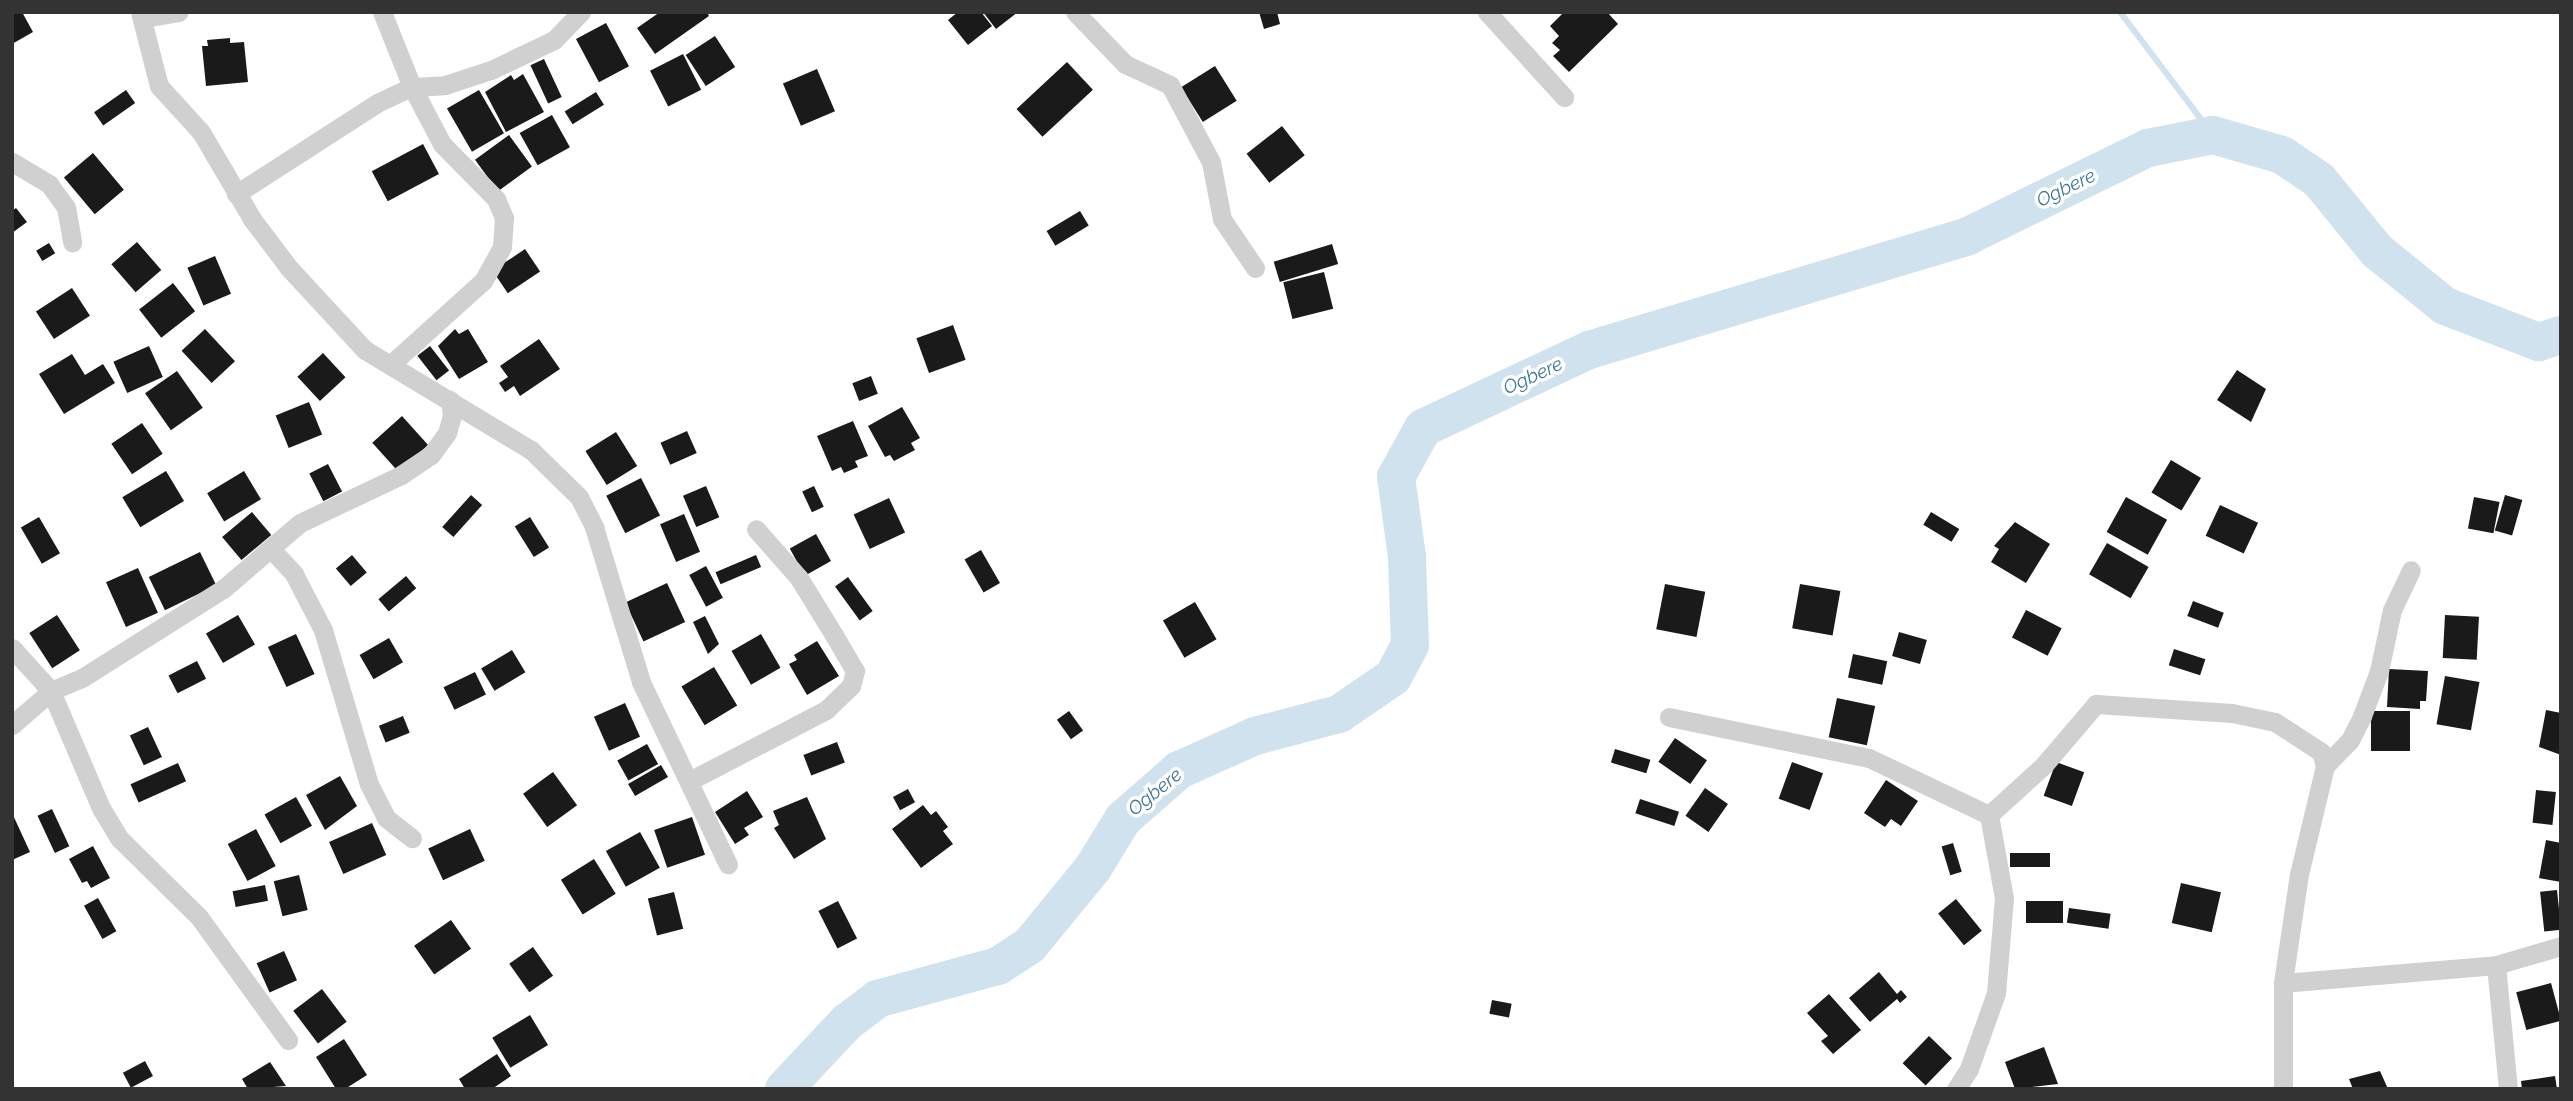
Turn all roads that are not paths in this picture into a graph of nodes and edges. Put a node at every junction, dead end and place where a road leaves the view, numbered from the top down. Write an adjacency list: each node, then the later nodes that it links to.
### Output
1 (179, 12): 6 (street)
2 (382, 12): 7 (street)
3 (581, 12): 7 (street)
4 (1075, 12): 12 (street)
5 (1487, 12): 8 (street)
6 (141, 15): 10 (street)
7 (412, 87): 10 (street); 13 (street)
8 (1564, 97)
9 (12, 162): 11 (street)
10 (236, 194): 13 (street)
11 (72, 242)
12 (1255, 268)
13 (390, 365): 14 (street)
14 (450, 400): 16 (street); 23 (street)
15 (756, 529): 23 (street)
16 (272, 550): 19 (street); 25 (street)
17 (2411, 570): 22 (street)
18 (12, 648): 19 (street)
19 (51, 691): 21 (street); 30 (street)
20 (1669, 717): 24 (street)
21 (12, 725)
22 (2325, 766): 24 (street); 29 (street)
23 (691, 780): 26 (street)
24 (1989, 815): 31 (street)
25 (412, 838)
26 (728, 864)
27 (2561, 946): 28 (street)
28 (2496, 965): 29 (street); 33 (street)
29 (2283, 983): 32 (street)
30 (288, 1040)
31 (1956, 1089)
32 (2283, 1089)
33 (2508, 1089)

